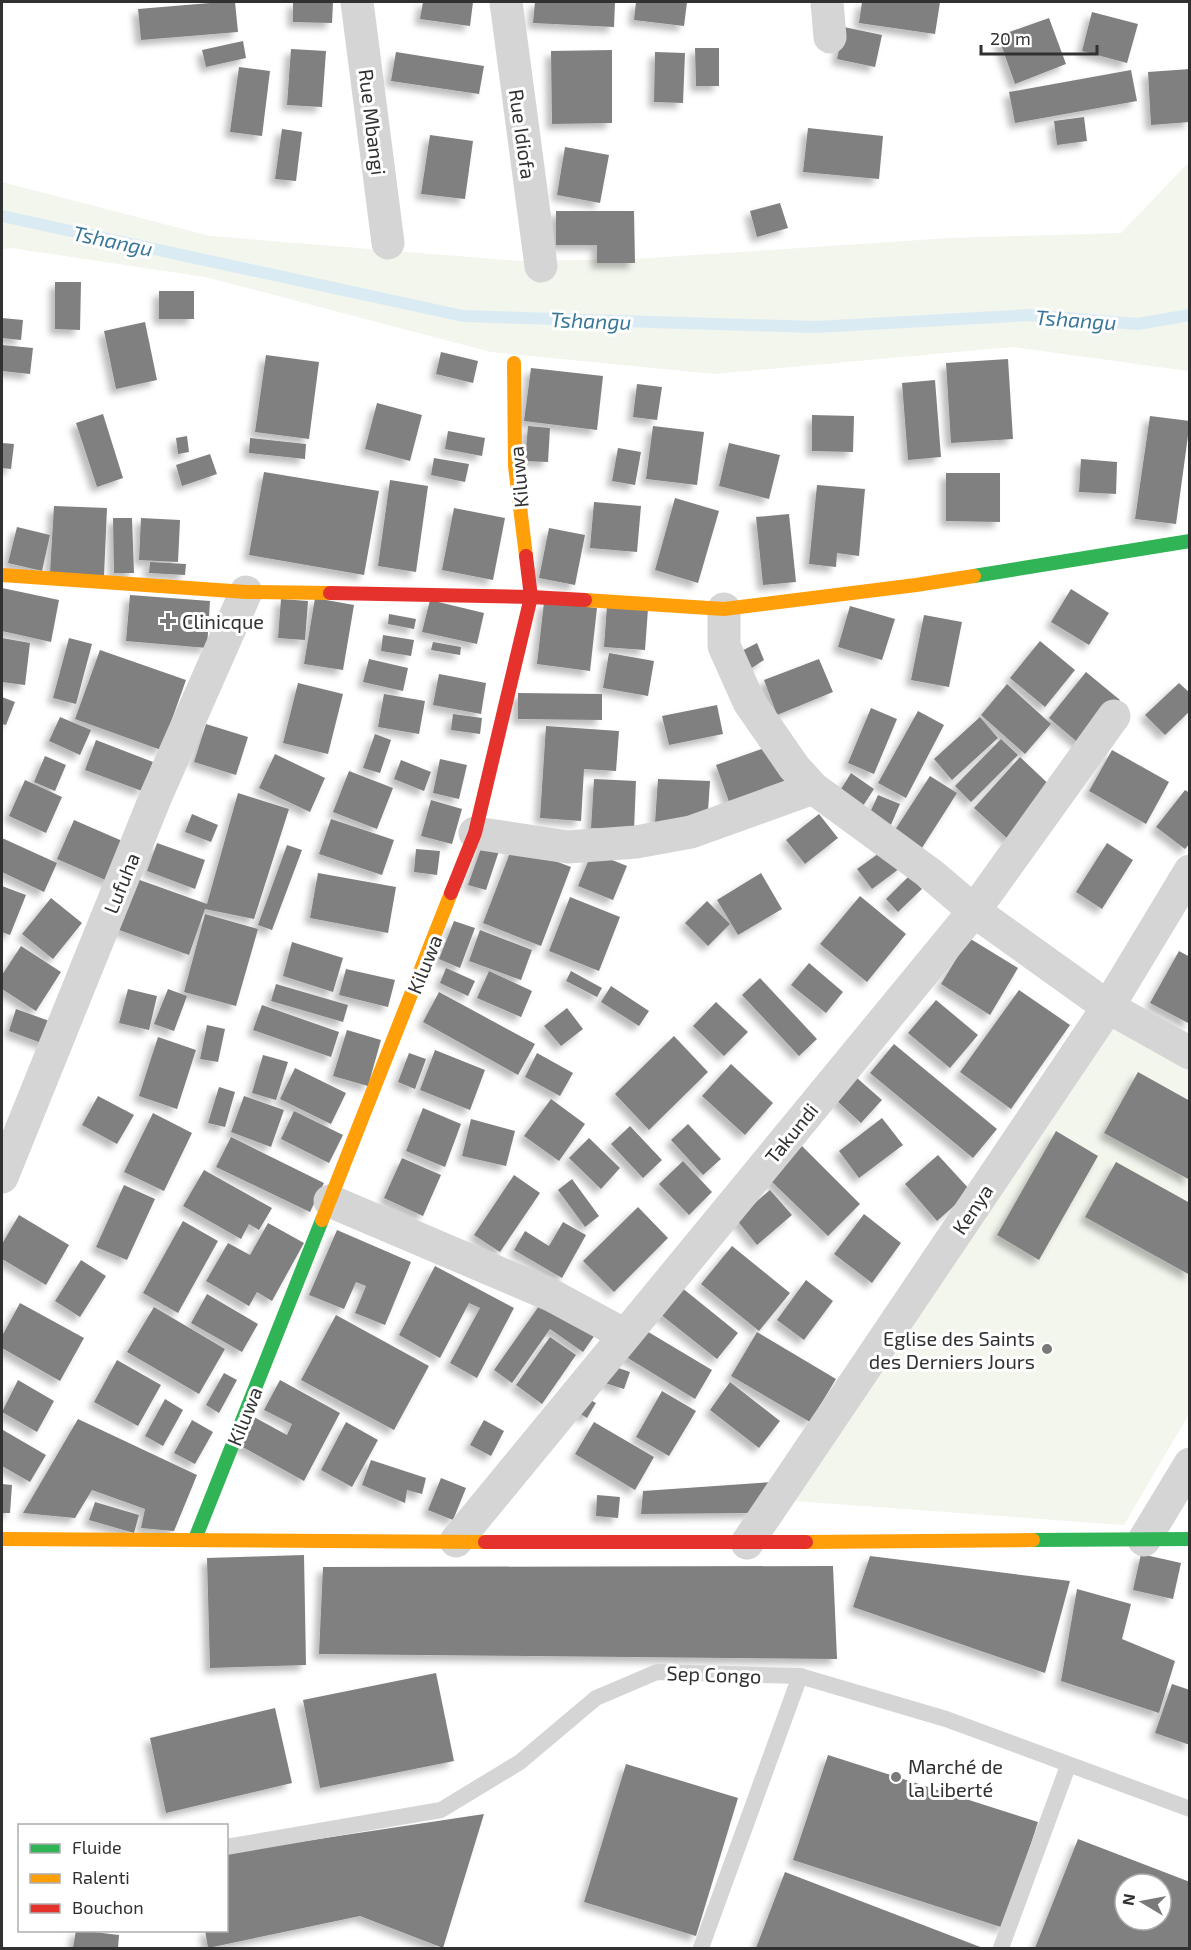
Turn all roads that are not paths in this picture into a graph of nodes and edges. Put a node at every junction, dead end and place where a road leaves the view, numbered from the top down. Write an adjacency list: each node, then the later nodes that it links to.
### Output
1 (357, 2): 5 (street, Rue Mbangi)
2 (506, 2): 6 (street, Rue Idiofa)
3 (827, 2): 4 (street)
4 (830, 37)
5 (388, 243)
6 (541, 266)
7 (514, 363): 11 (street, Kiluwa)
8 (1190, 541): 12 (street)
9 (2, 575): 10 (street)
10 (246, 591): 11 (street); 20 (street, Lufuha)
11 (531, 597): 12 (street); 15 (street, Kiluwa)
12 (724, 609): 14 (street)
13 (1114, 716): 17 (street, Takundi)
14 (813, 788): 15 (street); 17 (street)
15 (476, 833): 21 (street, Kiluwa)
16 (1190, 871): 18 (street, Kenya)
17 (974, 911): 18 (street); 22 (street, Takundi)
18 (1108, 1007): 19 (street); 29 (street, Kenya)
19 (1190, 1053)
20 (2, 1177)
21 (330, 1202): 22 (street); 25 (street, Kiluwa)
22 (625, 1335): 28 (street, Takundi)
23 (1190, 1464): 27 (street)
24 (2, 1539): 25 (street)
25 (195, 1539): 28 (street)
26 (1190, 1539): 27 (street)
27 (1144, 1540): 29 (street)
28 (456, 1541): 29 (street)
29 (747, 1543)
30 (800, 1676): 31 (lane, Sep Congo); 33 (lane, Sep Congo); 34 (lane)
31 (1068, 1766): 32 (lane, Sep Congo); 35 (lane)
32 (1190, 1809)
33 (228, 1848)
34 (701, 1948)
35 (1001, 1948)

